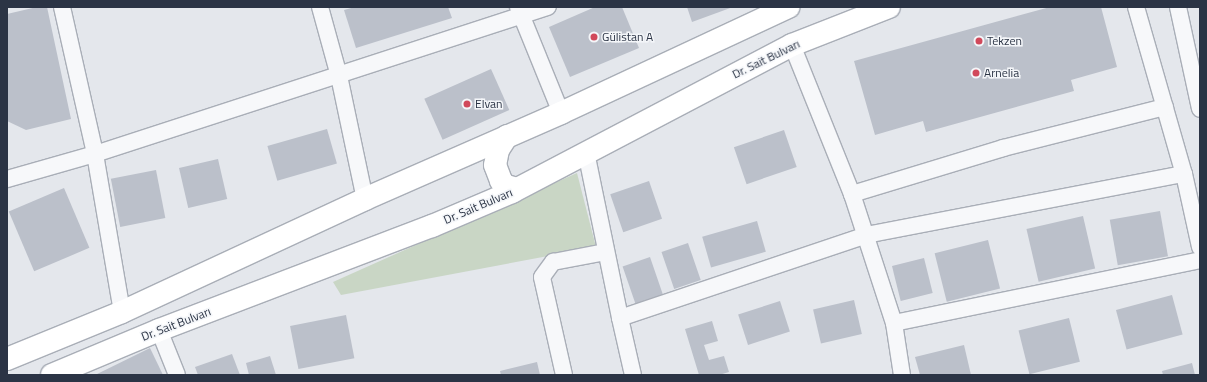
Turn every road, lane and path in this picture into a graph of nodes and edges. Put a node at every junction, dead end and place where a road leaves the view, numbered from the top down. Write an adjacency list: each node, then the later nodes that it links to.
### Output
1 (62, 7): 16 (street)
2 (320, 7): 10 (street)
3 (548, 7): 8 (street)
4 (788, 7): 13 (main road)
5 (889, 7): 9 (main road, Dr. Sait Bulvarı)
6 (1136, 7): 11 (street)
7 (1178, 7): 12 (street)
8 (519, 12): 10 (street); 13 (street)
9 (792, 45): 15 (main road, Dr. Sait Bulvarı); 20 (street)
10 (339, 76): 16 (street); 21 (street)
11 (1165, 107): 17 (street); 20 (street)
12 (1200, 108)
13 (561, 113): 14 (main road)
14 (507, 136): 19 (main road); 21 (main road)
15 (586, 152): 19 (main road, Dr. Sait Bulvarı); 24 (street)
16 (95, 154): 18 (street); 26 (street)
17 (1184, 174): 22 (street); 23 (street)
18 (7, 179)
19 (517, 189): 29 (main road, Dr. Sait Bulvarı)
20 (852, 194): 22 (street)
21 (365, 199): 26 (main road)
22 (866, 234): 27 (street); 28 (street)
23 (1200, 246)
24 (606, 252): 27 (street); 33 (street)
25 (1200, 260): 28 (street)
26 (122, 312): 30 (main road)
27 (620, 318): 34 (street)
28 (894, 323): 35 (street)
29 (159, 330): 31 (main road, Dr. Sait Bulvarı); 32 (street)
30 (7, 359)
31 (52, 375)
32 (177, 375)
33 (564, 375)
34 (634, 375)
35 (902, 375)

